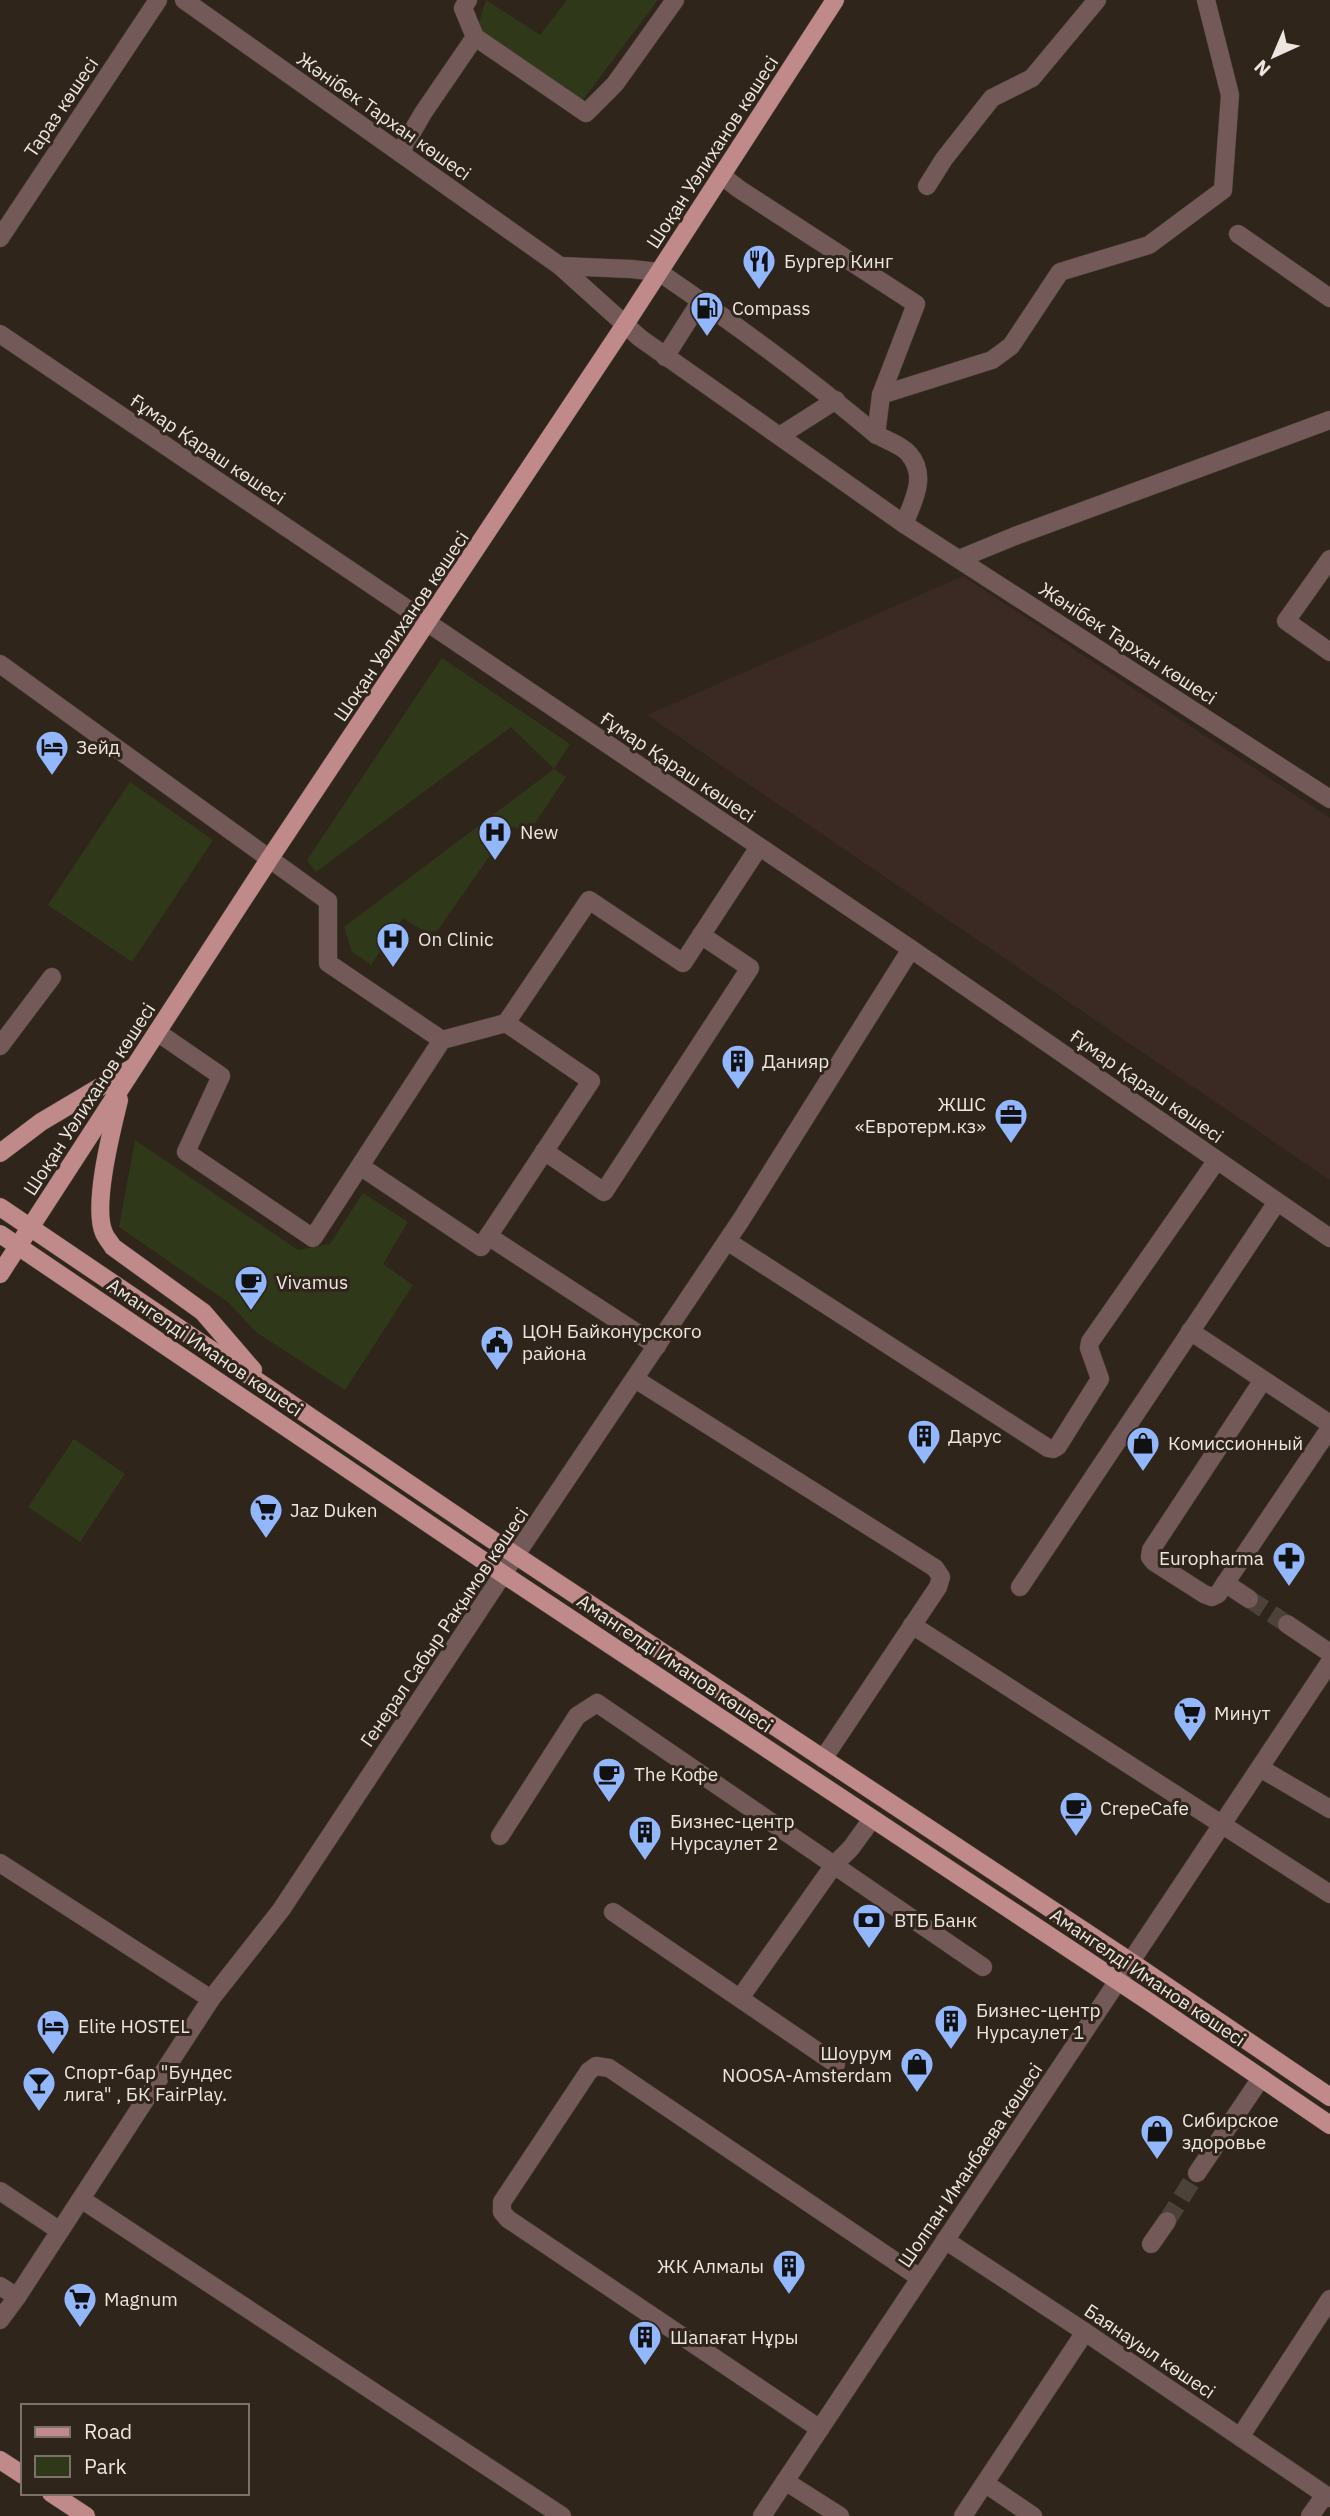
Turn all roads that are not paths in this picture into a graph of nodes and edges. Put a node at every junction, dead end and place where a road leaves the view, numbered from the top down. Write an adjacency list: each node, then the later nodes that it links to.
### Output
1 (158, 0): 13 (street, Тараз көшесі)
2 (184, 0): 9 (street, Жәнібек Тархан көшесі)
3 (468, 0): 8 (street)
4 (676, 0): 8 (street)
5 (835, 0): 10 (main road, Шоқан Уәлиханов көшесі)
6 (1097, 0): 11 (street)
7 (1206, 0): 21 (street)
8 (475, 37): 9 (street)
9 (400, 153): 14 (street, Жәнібек Тархан көшесі)
10 (722, 176): 15 (main road, Шоқан Уәлиханов көшесі); 21 (street)
11 (927, 186)
12 (1238, 234): 16 (street)
13 (0, 238)
14 (560, 266): 15 (street); 18 (street, Жәнібек Тархан көшесі)
15 (659, 272): 17 (street); 18 (main road, Шоқан Уәлиханов көшесі)
16 (1330, 298)
17 (700, 302): 20 (street); 22 (street)
18 (624, 326): 20 (street, Жәнібек Тархан көшесі); 29 (main road, Шоқан Уәлиханов көшесі)
19 (0, 334): 29 (street, Ғұмар Қараш көшесі)
20 (665, 356): 24 (street, Жәнібек Тархан көшесі)
21 (881, 395): 25 (street)
22 (836, 400): 24 (street); 25 (street)
23 (1330, 420): 27 (street)
24 (780, 435): 26 (street, Жәнібек Тархан көшесі)
25 (876, 435): 26 (street)
26 (904, 524): 27 (street, Жәнібек Тархан көшесі)
27 (959, 559): 32 (street, Жәнібек Тархан көшесі)
28 (1330, 559): 30 (street)
29 (428, 623): 33 (street, Ғұмар Қараш көшесі); 34 (main road, Шоқан Уәлиханов көшесі)
30 (1330, 652)
31 (0, 664): 34 (street)
32 (1330, 799)
33 (759, 847): 35 (street); 36 (street, Ғұмар Қараш көшесі)
34 (270, 858): 39 (main road, Шоқан Уәлиханов көшесі); 40 (street)
35 (701, 935): 38 (street); 44 (street)
36 (911, 949): 46 (street, Ғұмар Қараш көшесі); 54 (street, Генерал Сабыр Рақымов көшесі)
37 (52, 977): 41 (street)
38 (506, 1023): 40 (street); 44 (street)
39 (158, 1032): 42 (main road, Шоқан Уәлиханов көшесі); 47 (street)
40 (442, 1040): 47 (street)
41 (0, 1046)
42 (135, 1066): 43 (main road, Шоқан Уәлиханов көшесі); 45 (main road)
43 (122, 1086): 50 (main road, Шоқан Уәлиханов көшесі); 61 (main road)
44 (544, 1151): 52 (street)
45 (0, 1153)
46 (1216, 1160): 48 (street, Ғұмар Қараш көшесі); 54 (street)
47 (360, 1166): 52 (street)
48 (1277, 1202): 53 (street, Ғұмар Қараш көшесі); 57 (street)
49 (0, 1207): 50 (main road, Амангелді Иманов көшесі)
50 (31, 1227): 55 (main road, Шоқан Уәлиханов көшесі); 61 (main road, Амангелді Иманов көшесі)
51 (0, 1234): 55 (main road, Амангелді Иманов көшесі)
52 (488, 1236): 58 (street)
53 (1330, 1238)
54 (727, 1241): 58 (street, Генерал Сабыр Рақымов көшесі)
55 (18, 1246): 56 (main road, Шоқан Уәлиханов көшесі); 64 (main road, Амангелді Иманов көшесі)
56 (0, 1274)
57 (1190, 1331): 60 (street); 66 (street)
58 (657, 1346): 59 (street, Генерал Сабыр Рақымов көшесі)
59 (635, 1379): 63 (street, Генерал Сабыр Рақымов көшесі); 69 (street)
60 (1263, 1380): 62 (street); 65 (street)
61 (269, 1389): 63 (main road, Амангелді Иманов көшесі)
62 (1330, 1426): 65 (street)
63 (516, 1555): 64 (street, Генерал Сабыр Рақымов көшесі); 72 (main road, Амангелді Иманов көшесі)
64 (503, 1574): 75 (main road, Амангелді Иманов көшесі); 86 (street, Генерал Сабыр Рақымов көшесі)
65 (1225, 1583): 67 (street)
66 (1020, 1587)
67 (1249, 1599)
68 (1287, 1623): 70 (street)
69 (912, 1625): 72 (street); 76 (street)
70 (1330, 1653)
71 (1330, 1661): 73 (street, Шолпан Иманбаева көшесі)
72 (823, 1759): 82 (main road, Амангелді Иманов көшесі)
73 (1259, 1768): 74 (street); 76 (street, Шолпан Иманбаева көшесі)
74 (1330, 1809)
75 (872, 1819): 79 (street); 84 (main road, Амангелді Иманов көшесі)
76 (1222, 1824): 80 (street); 82 (street, Шолпан Иманбаева көшесі)
77 (500, 1836): 79 (street)
78 (0, 1863): 86 (street)
79 (834, 1865): 83 (street); 85 (street)
80 (1330, 1894)
81 (613, 1912): 85 (street)
82 (1131, 1962): 84 (street, Шолпан Иманбаева көшесі); 89 (main road, Амангелді Иманов көшесі)
83 (984, 1967)
84 (1118, 1981): 88 (main road, Амангелді Иманов көшесі); 96 (street, Шолпан Иманбаева көшесі)
85 (740, 1998): 87 (street)
86 (211, 1999): 93 (street, Генерал Сабыр Рақымов көшесі)
87 (836, 2064)
88 (1261, 2078): 90 (main road, Амангелді Иманов көшесі); 91 (street)
89 (1330, 2097)
90 (1330, 2124)
91 (1197, 2173)
92 (0, 2191): 95 (street)
93 (81, 2199): 95 (street, Генерал Сабыр Рақымов көшесі); 113 (street)
94 (1167, 2221): 97 (street)
95 (60, 2231): 100 (street, Генерал Сабыр Рақымов көшесі)
96 (946, 2240): 98 (street, Шолпан Иманбаева көшесі); 103 (street, Баянауыл көшесі)
97 (1152, 2244)
98 (920, 2277): 104 (street, Шолпан Иманбаева көшесі); 104 (street)
99 (0, 2286): 100 (street)
100 (17, 2297): 102 (street, Генерал Сабыр Рақымов көшесі)
101 (1330, 2299): 105 (street)
102 (0, 2320)
103 (1085, 2332): 105 (street, Баянауыл көшесі); 109 (street)
104 (820, 2429): 108 (street, Шолпан Иманбаева көшесі)
105 (1240, 2437): 111 (street, Баянауыл көшесі)
106 (0, 2460): 107 (main road)
107 (21, 2474)
108 (785, 2481): 114 (street, Шолпан Иманбаева көшесі); 115 (street)
109 (986, 2484): 116 (street); 117 (street)
110 (54, 2495): 112 (main road)
111 (1327, 2497): 118 (street)
112 (86, 2516)
113 (562, 2516)
114 (762, 2516)
115 (840, 2516)
116 (962, 2516)
117 (1033, 2516)
118 (1310, 2516)

